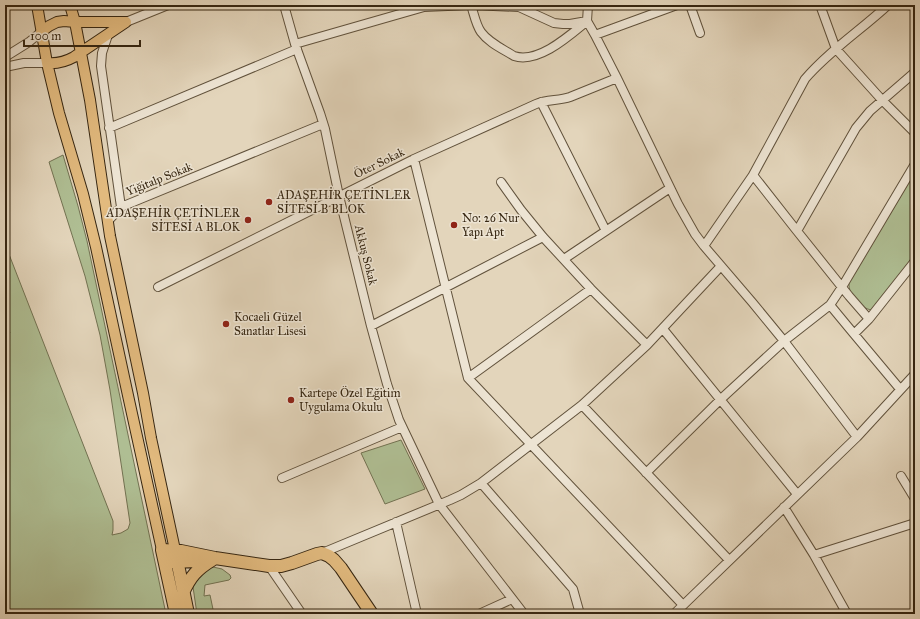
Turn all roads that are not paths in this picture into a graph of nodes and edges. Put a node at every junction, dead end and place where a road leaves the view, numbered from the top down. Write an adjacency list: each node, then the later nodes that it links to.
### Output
1 (37, 5): 14 (main road)
2 (70, 5): 12 (main road)
3 (168, 5): 13 (street)
4 (284, 5): 18 (street, Akkuş Sokak)
5 (588, 5): 11 (street)
6 (677, 5): 17 (street)
7 (690, 5): 15 (street)
8 (820, 5): 19 (street)
9 (888, 5): 19 (street)
10 (471, 6): 11 (street); 11 (street); 18 (street)
11 (587, 21): 17 (street)
12 (75, 22): 13 (main road); 14 (main road); 20 (main road)
13 (126, 22): 16 (main road)
14 (41, 32): 21 (street); 22 (main road)
15 (700, 33)
16 (108, 35): 20 (main road); 29 (street, Yiğitalp Sokak)
17 (595, 35): 25 (street)
18 (296, 46): 28 (street, Akkuş Sokak); 29 (street)
19 (836, 49): 26 (street); 33 (street)
20 (81, 53): 22 (main road); 38 (main road)
21 (5, 57)
22 (47, 63): 23 (street); 77 (main road)
23 (5, 67)
24 (915, 72): 26 (street)
25 (617, 78): 27 (street, Öter Sokak); 35 (street)
26 (882, 100): 30 (street); 40 (street)
27 (541, 102): 31 (street, Öter Sokak); 39 (street)
28 (323, 124): 36 (street, Akkuş Sokak); 37 (street, Yiğitalp Sokak)
29 (109, 128): 37 (street, Yiğitalp Sokak)
30 (915, 133)
31 (414, 159): 36 (street, Öter Sokak); 47 (street)
32 (915, 164): 48 (street)
33 (753, 175): 40 (street); 42 (street)
34 (501, 182): 41 (street)
35 (670, 188): 39 (street); 42 (street)
36 (339, 196): 46 (street, Öter Sokak); 52 (street, Akkuş Sokak)
37 (120, 207): 38 (street)
38 (108, 221): 78 (main road)
39 (606, 231): 43 (street)
40 (797, 231): 48 (street)
41 (542, 237): 43 (street); 47 (street)
42 (704, 246): 45 (street)
43 (564, 259): 49 (street)
44 (915, 261): 51 (street)
45 (722, 266): 53 (street); 55 (street)
46 (158, 287)
47 (445, 287): 52 (street); 58 (street)
48 (842, 287): 50 (street); 51 (street)
49 (591, 289): 56 (street); 58 (street)
50 (830, 305): 54 (street); 55 (street)
51 (869, 319): 54 (street)
52 (371, 326): 62 (street, Akkuş Sokak)
53 (663, 329): 56 (street); 60 (street)
54 (854, 334): 59 (street)
55 (784, 341): 60 (street); 63 (street)
56 (647, 345): 61 (street)
57 (915, 374): 59 (street)
58 (468, 378): 64 (street)
59 (900, 390): 63 (street)
60 (721, 399): 65 (street); 69 (street)
61 (582, 405): 64 (street); 65 (street)
62 (402, 427): 67 (street); 71 (street, Akkuş Sokak)
63 (857, 437): 69 (street)
64 (530, 445): 68 (street); 84 (street)
65 (646, 473): 80 (street)
66 (901, 476): 70 (street)
67 (282, 478)
68 (481, 483): 71 (street); 92 (street)
69 (797, 494): 72 (street)
70 (915, 500)
71 (439, 504): 73 (street); 83 (street, Akkuş Sokak)
72 (784, 507): 76 (street); 80 (street)
73 (396, 522): 75 (street); 89 (street)
74 (915, 523): 76 (street)
75 (322, 553): 81 (highway); 88 (highway)
76 (814, 555): 94 (street)
77 (163, 556): 78 (highway); 85 (highway)
78 (176, 556): 79 (highway); 82 (highway)
79 (215, 558): 81 (highway); 82 (highway)
80 (729, 560): 84 (street)
81 (269, 566): 87 (street)
82 (183, 593): 86 (highway)
83 (512, 600): 90 (street); 91 (street, Akkuş Sokak)
84 (683, 605): 93 (street)
85 (176, 614)
86 (188, 614)
87 (302, 614)
88 (372, 614)
89 (417, 614)
90 (479, 614)
91 (524, 614)
92 (580, 614)
93 (674, 614)
94 (847, 614)

